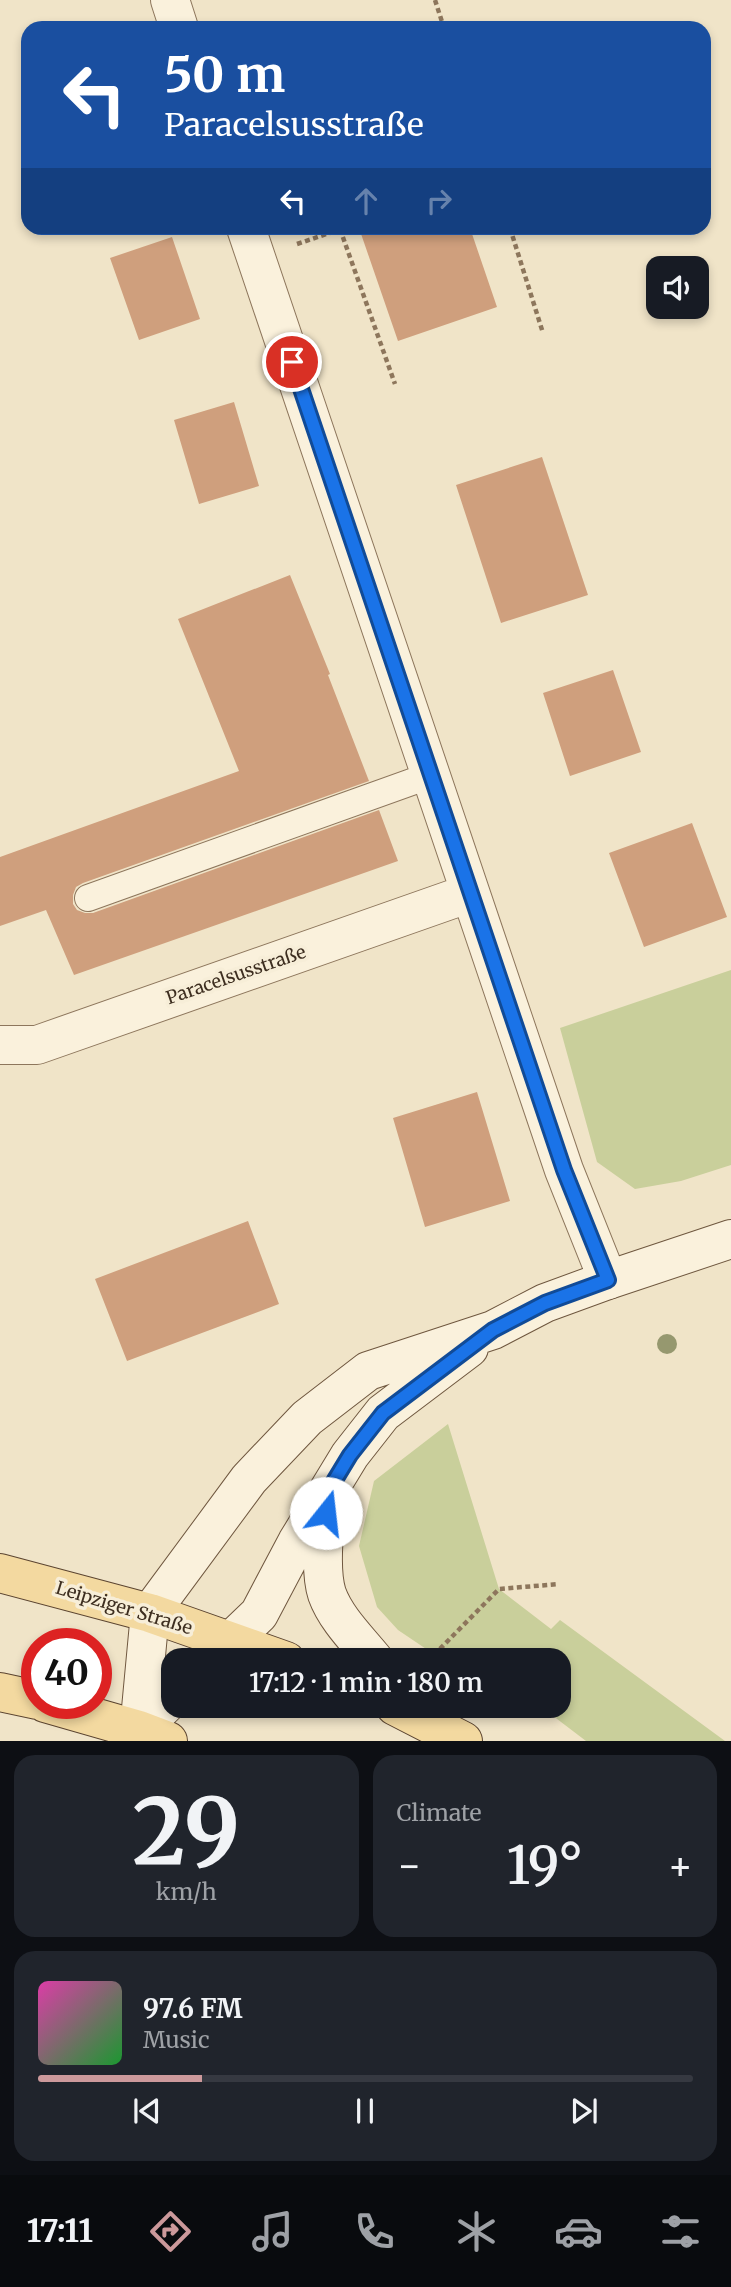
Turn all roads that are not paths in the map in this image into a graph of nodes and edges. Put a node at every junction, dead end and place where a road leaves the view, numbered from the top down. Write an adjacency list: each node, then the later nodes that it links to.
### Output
1 (170, 0): 2 (street)
2 (177, 21)
3 (248, 235): 4 (street)
4 (431, 775): 5 (street); 6 (lane)
5 (470, 893): 7 (street, Paracelsusstraße); 9 (street)
6 (88, 898)
7 (0, 1045)
8 (731, 1239): 9 (street)
9 (608, 1280): 10 (street)
10 (493, 1330): 11 (street); 13 (street)
11 (327, 1493): 15 (street); 16 (street)
12 (0, 1573): 13 (main road, Leipziger Straße)
13 (150, 1613): 14 (main road, Leipziger Straße); 22 (street)
14 (214, 1648)
15 (223, 1648)
16 (364, 1648)
17 (0, 1692): 18 (main road)
18 (21, 1697)
19 (162, 1718): 22 (street)
20 (423, 1718): 23 (main road)
21 (99, 1719): 22 (main road)
22 (153, 1735)
23 (463, 1741)

